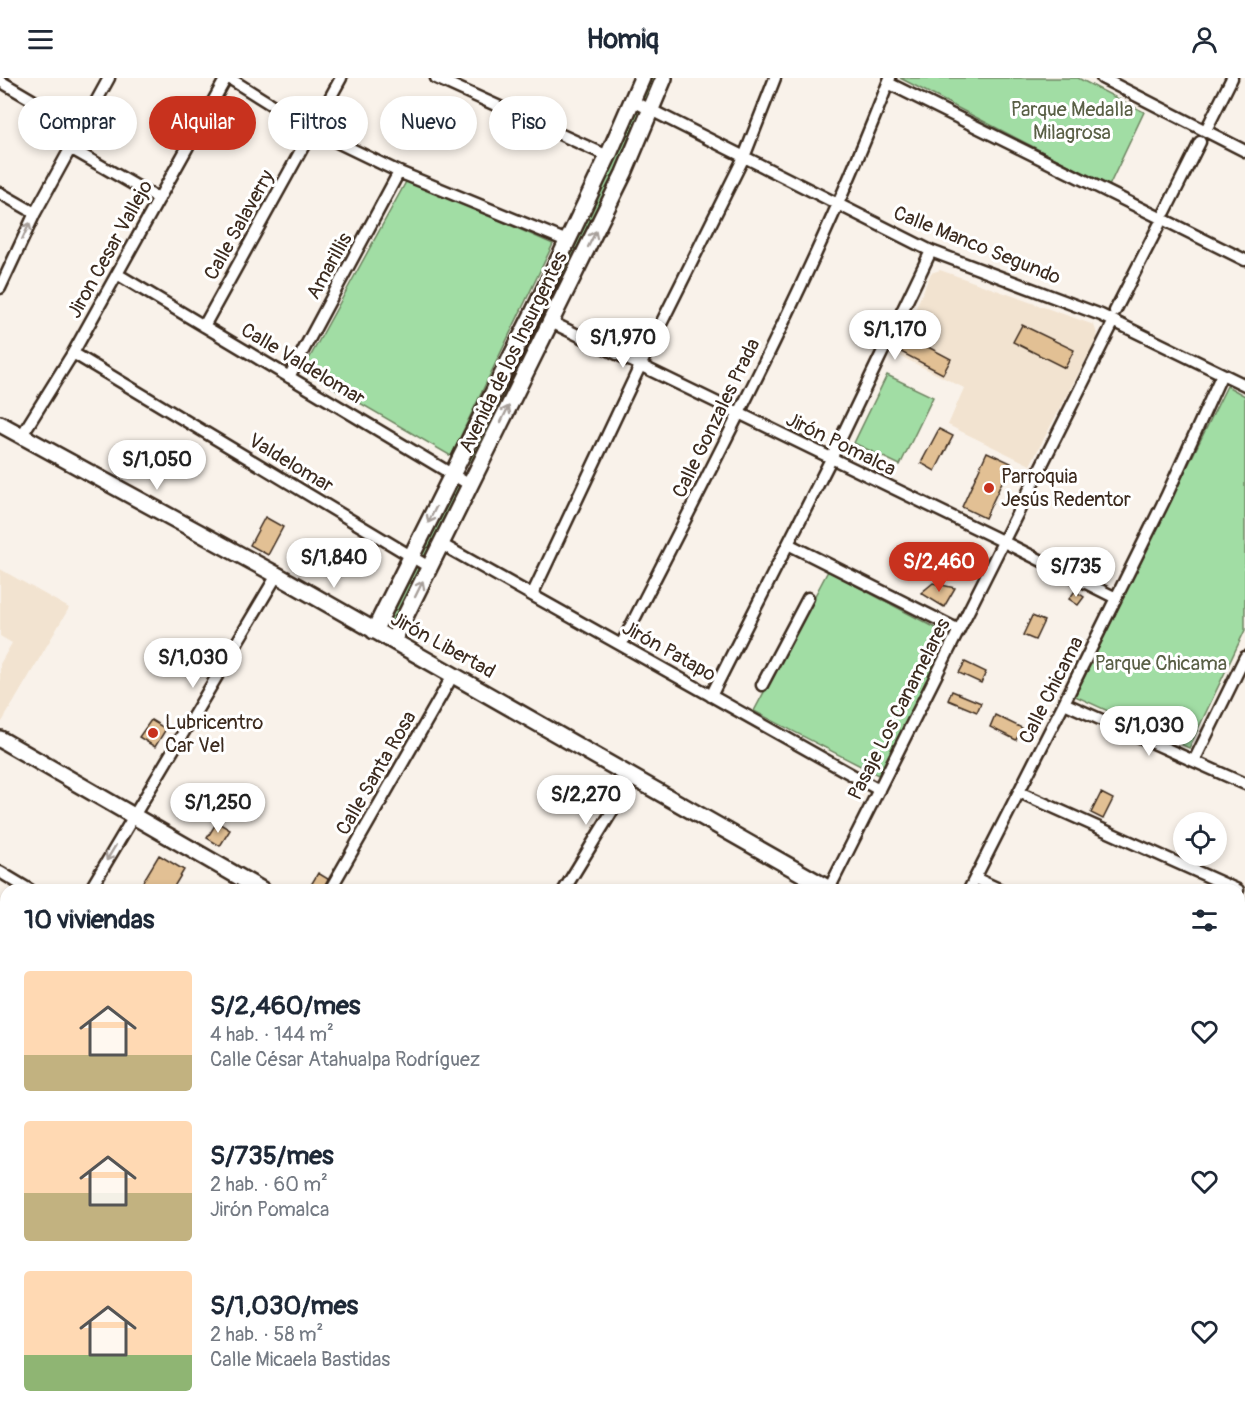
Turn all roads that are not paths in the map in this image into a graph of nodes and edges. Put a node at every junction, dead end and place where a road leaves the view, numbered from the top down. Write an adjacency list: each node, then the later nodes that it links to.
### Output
1 (109, 78): 13 (street)
2 (228, 78): 16 (street); 29 (street, Jiron Cesar Vallejo)
3 (341, 78): 14 (street, Calle Salaverry)
4 (436, 78): 25 (street)
5 (642, 78): 15 (street, Avenida de los Insurgentes)
6 (664, 78): 17 (street, Avenida de los Insurgentes)
7 (775, 78): 26 (street)
8 (1101, 78): 24 (street)
9 (1232, 78): 18 (street)
10 (0, 81): 12 (street)
11 (889, 81): 30 (street, Calle Gonzales Prada); 36 (street)
12 (26, 96)
13 (99, 96)
14 (331, 96)
15 (633, 100): 17 (street, Calle Manco Segundo); 25 (street, Avenida de los Insurgentes)
16 (268, 103)
17 (652, 110): 26 (street, Calle Manco Segundo); 40 (street, Avenida de los Insurgentes, one-way to 17)
18 (1208, 126)
19 (1200, 142): 31 (street)
20 (69, 150): 32 (street)
21 (73, 150): 29 (street)
22 (301, 150): 41 (street, Calle Salaverry)
23 (353, 150): 27 (street)
24 (1245, 151)
25 (608, 156): 34 (street, Avenida de los Insurgentes)
26 (744, 157): 30 (street, Calle Manco Segundo); 43 (street)
27 (399, 172): 34 (street); 45 (street, Amarillis)
28 (0, 193): 32 (street)
29 (159, 199): 37 (street, Jiron Cesar Vallejo)
30 (837, 204): 35 (street, Calle Manco Segundo); 47 (street, Calle Gonzales Prada)
31 (1165, 212)
32 (35, 213): 38 (street, one-way to 32)
33 (1159, 225): 39 (street, Pasaje Los Canamelares)
34 (567, 241): 51 (street, Avenida de los Insurgentes)
35 (932, 250): 39 (street, Calle Manco Segundo); 50 (street)
36 (1245, 260)
37 (117, 274): 41 (street, Calle Valdelomar); 42 (street, Jiron Cesar Vallejo)
38 (0, 288)
39 (1114, 316): 44 (street, Calle Manco Segundo); 53 (street, Pasaje Los Canamelares)
40 (551, 322): 43 (street, Jirón Pomalca); 52 (street, Avenida de los Insurgentes, one-way to 40)
41 (204, 326): 45 (street, Calle Valdelomar)
42 (73, 353): 49 (street, Jiron Cesar Vallejo); 56 (street, Valdelomar)
43 (640, 366): 47 (street, Jirón Pomalca); 59 (street)
44 (1222, 374): 46 (street, Calle Manco Segundo); 61 (street, Calle Chicama)
45 (289, 377): 51 (street, Calle Valdelomar)
46 (1245, 385)
47 (739, 414): 50 (street, Jirón Pomalca); 65 (street, Calle Gonzales Prada)
48 (0, 424): 49 (street, Jirón Libertad)
49 (22, 435): 58 (street, Jirón Libertad)
50 (831, 459): 53 (street, Jirón Pomalca); 55 (street)
51 (452, 475): 52 (street, Calle Valdelomar); 56 (street, Avenida de los Insurgentes, one-way to 56)
52 (470, 485): 54 (street, Avenida de los Insurgentes)
53 (1003, 542): 61 (street, Jirón Pomalca); 62 (street, Pasaje Los Canamelares)
54 (441, 544): 57 (street, Avenida de los Insurgentes); 59 (street, Jirón Patapo)
55 (788, 544): 62 (street); 69 (street)
56 (411, 556): 57 (street, Valdelomar); 63 (street, Avenida de los Insurgentes)
57 (429, 567): 64 (street, Avenida de los Insurgentes, one-way to 57)
58 (277, 575): 63 (street, Jirón Libertad); 77 (street)
59 (532, 595): 65 (street, Jirón Patapo)
60 (808, 598): 68 (street)
61 (1116, 598): 70 (street, Calle Chicama)
62 (959, 630): 75 (street, Pasaje Los Canamelares)
63 (374, 631): 64 (street, Jirón Libertad)
64 (393, 641): 67 (street, Jirón Libertad)
65 (621, 645): 69 (street, Jirón Patapo)
66 (1245, 657): 72 (street)
67 (453, 675): 73 (street, Jirón Libertad); 83 (street, Calle Santa Rosa)
68 (762, 685)
69 (711, 696): 75 (street, Jirón Patapo)
70 (1064, 703): 72 (street); 76 (street, Calle Chicama)
71 (0, 739): 77 (street)
72 (1194, 762): 74 (street)
73 (633, 777): 84 (street); 85 (street, Jirón Libertad)
74 (1245, 784)
75 (879, 790): 86 (street, Pasaje Los Canamelares)
76 (1019, 792): 79 (street, Calle Chicama); 89 (street)
77 (133, 816): 81 (street, one-way to 81); 82 (street)
78 (0, 872): 80 (street)
79 (975, 878): 87 (street, Calle Chicama); 88 (street)
80 (20, 884)
81 (93, 884)
82 (252, 884)
83 (333, 884)
84 (568, 884)
85 (808, 884)
86 (832, 884)
87 (972, 884)
88 (988, 884)
89 (1225, 884)

